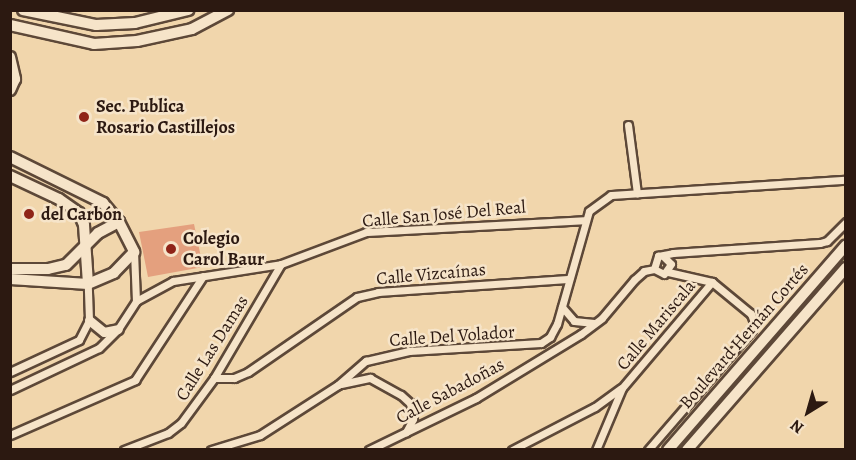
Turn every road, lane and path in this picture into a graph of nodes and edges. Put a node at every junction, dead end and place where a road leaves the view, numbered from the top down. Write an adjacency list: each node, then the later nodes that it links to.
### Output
1 (23, 10): 2 (main road)
2 (188, 10)
3 (228, 10): 4 (main road)
4 (10, 25)
5 (10, 57): 6 (main road)
6 (10, 90)
7 (628, 125): 11 (street)
8 (10, 157): 13 (main road)
9 (10, 176): 15 (main road)
10 (846, 180): 11 (street)
11 (637, 193): 12 (street)
12 (585, 220): 19 (street, Calle San José Del Real); 26 (street)
13 (119, 222): 15 (main road); 17 (main road)
14 (846, 222): 18 (street)
15 (86, 243): 20 (main road); 28 (main road)
16 (846, 244): 29 (main road, Boulevard Hernán Cortés)
17 (134, 252): 28 (main road); 30 (street)
18 (663, 256): 22 (street, Calle Sabadoñas); 23 (street)
19 (281, 264): 24 (street, Calle San José Del Real); 39 (street, Calle Las Damas)
20 (10, 268)
21 (846, 268): 31 (main road, Boulevard Hernán Cortés)
22 (654, 270): 23 (street); 36 (street, Calle Sabadoñas)
23 (668, 272): 27 (street)
24 (203, 276): 30 (street, Calle San José Del Real); 44 (street)
25 (10, 279): 28 (main road)
26 (568, 279): 33 (street, Calle Del Volador); 39 (street, Calle Vizcaínas)
27 (712, 282): 41 (street, Calle Mariscala); 50 (street)
28 (88, 284): 35 (street)
29 (804, 291): 31 (main road); 32 (main road, Boulevard Hernán Cortés)
30 (136, 300): 37 (street)
31 (816, 302): 34 (main road, Boulevard Hernán Cortés)
32 (794, 303): 34 (main road); 51 (main road, Boulevard Hernán Cortés)
33 (562, 307): 36 (street); 40 (street, Calle Del Volador)
34 (805, 314): 52 (main road, Boulevard Hernán Cortés)
35 (89, 320): 37 (street); 38 (street)
36 (596, 323): 43 (street, Calle Sabadoñas)
37 (118, 330): 42 (street)
38 (10, 372)
39 (214, 378): 45 (street, Calle Las Damas)
40 (338, 385): 43 (street); 46 (street, Calle Del Volador)
41 (622, 388): 48 (street); 49 (street)
42 (10, 390)
43 (406, 432): 47 (street, Calle Sabadoñas)
44 (10, 435)
45 (124, 450)
46 (211, 450)
47 (369, 450)
48 (512, 450)
49 (596, 450)
50 (648, 450)
51 (668, 450)
52 (687, 450)

